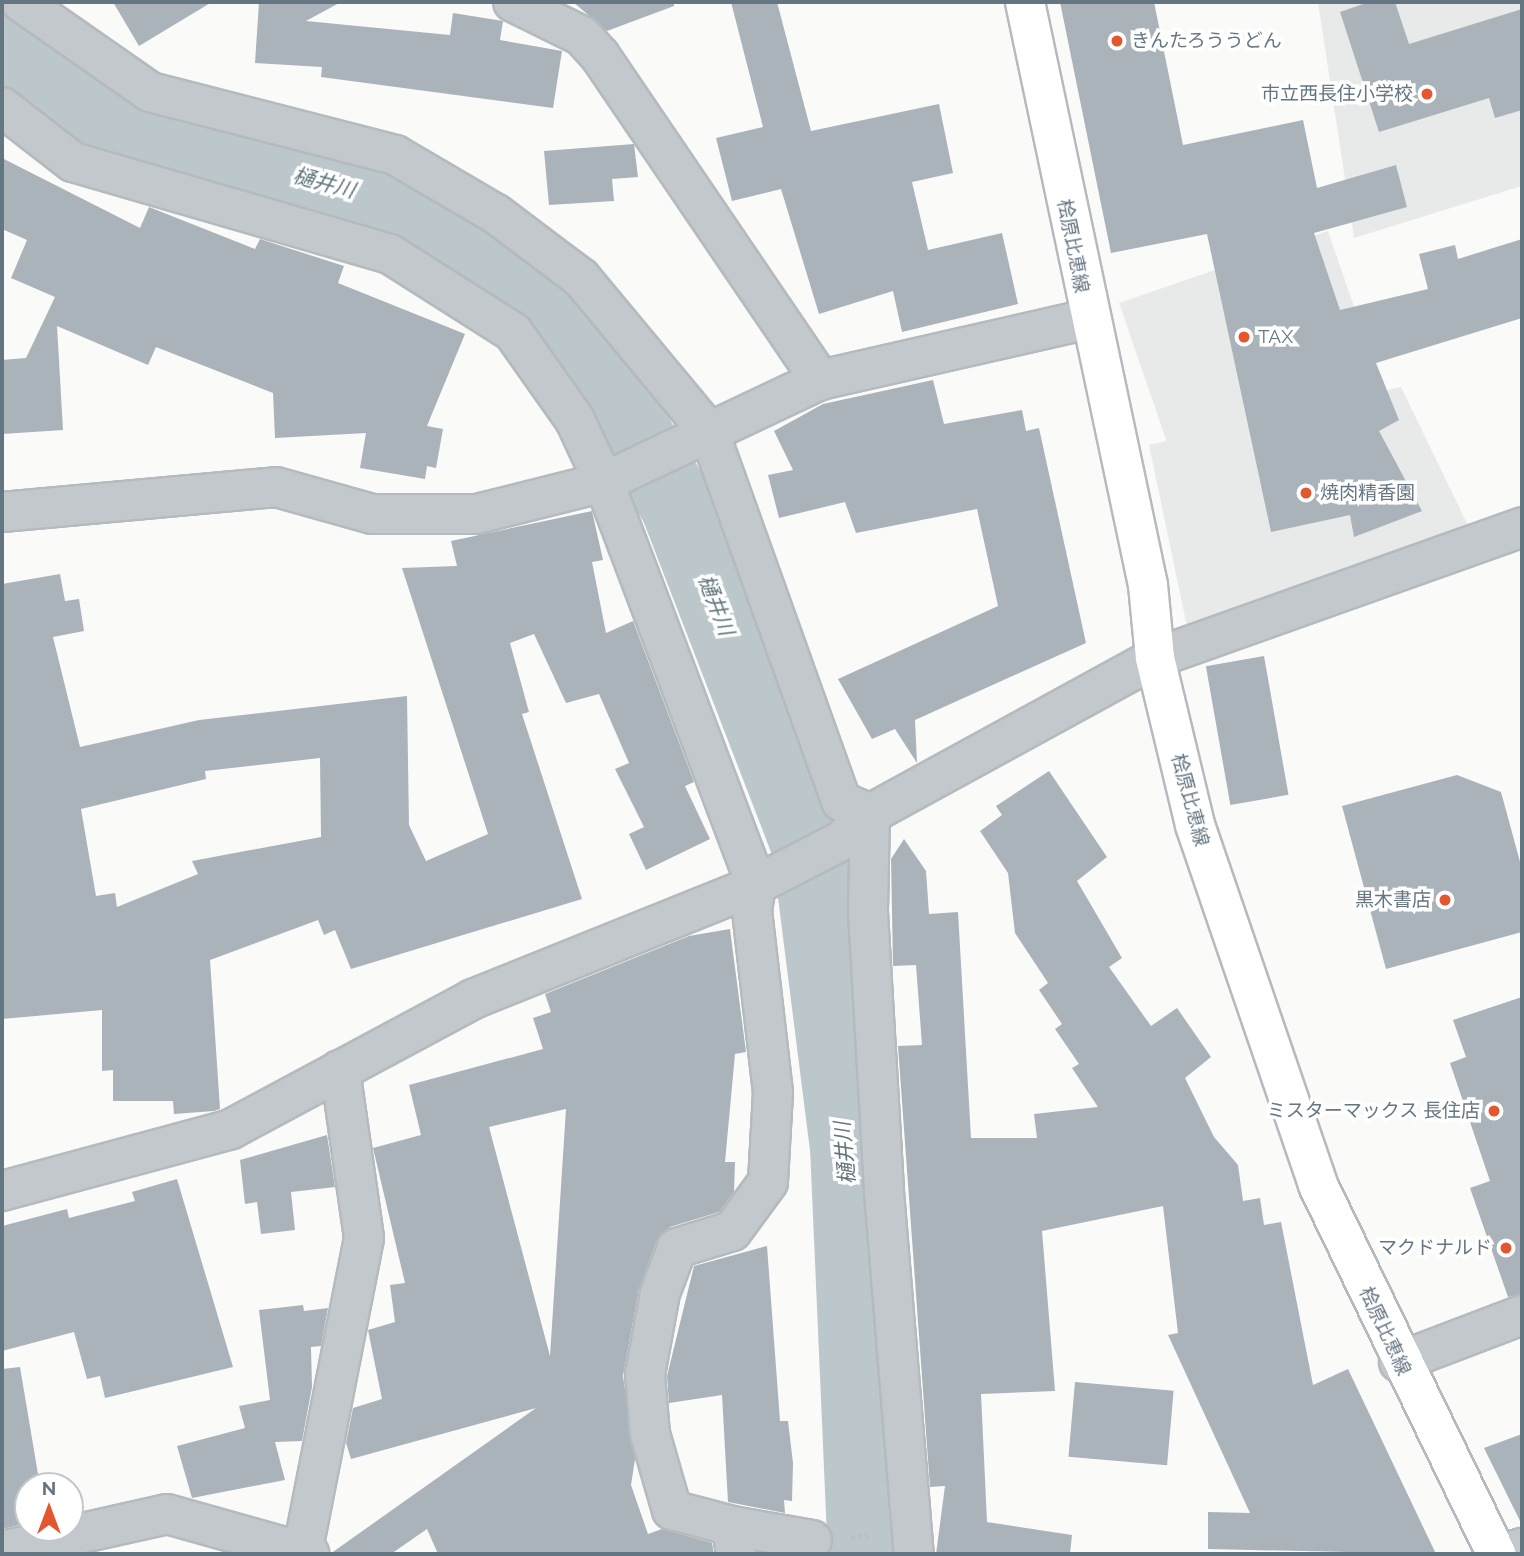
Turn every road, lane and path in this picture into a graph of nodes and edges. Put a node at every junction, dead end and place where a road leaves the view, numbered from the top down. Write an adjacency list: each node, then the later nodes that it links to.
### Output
1 (21, 2): 7 (street)
2 (513, 2): 6 (street)
3 (1025, 2): 5 (main road, 桧原比恵線)
4 (2, 107): 8 (street)
5 (1088, 319): 6 (street); 11 (main road, 桧原比恵線)
6 (820, 380): 7 (street)
7 (698, 438): 8 (street); 12 (street)
8 (604, 482): 9 (street); 13 (street)
9 (2, 512)
10 (1522, 527): 11 (street)
11 (1155, 658): 12 (street); 17 (main road, 桧原比恵線)
12 (870, 814): 13 (street); 20 (street)
13 (755, 885): 14 (street); 18 (street)
14 (340, 1070): 15 (street); 23 (street)
15 (2, 1191)
16 (1522, 1315): 17 (street)
17 (1399, 1362): 24 (main road, 桧原比恵線)
18 (734, 1540): 19 (street)
19 (811, 1540): 20 (path)
20 (908, 1540)
21 (1522, 1548): 25 (street)
22 (2, 1551): 23 (street)
23 (306, 1551)
24 (1496, 1554)
25 (1503, 1554)

